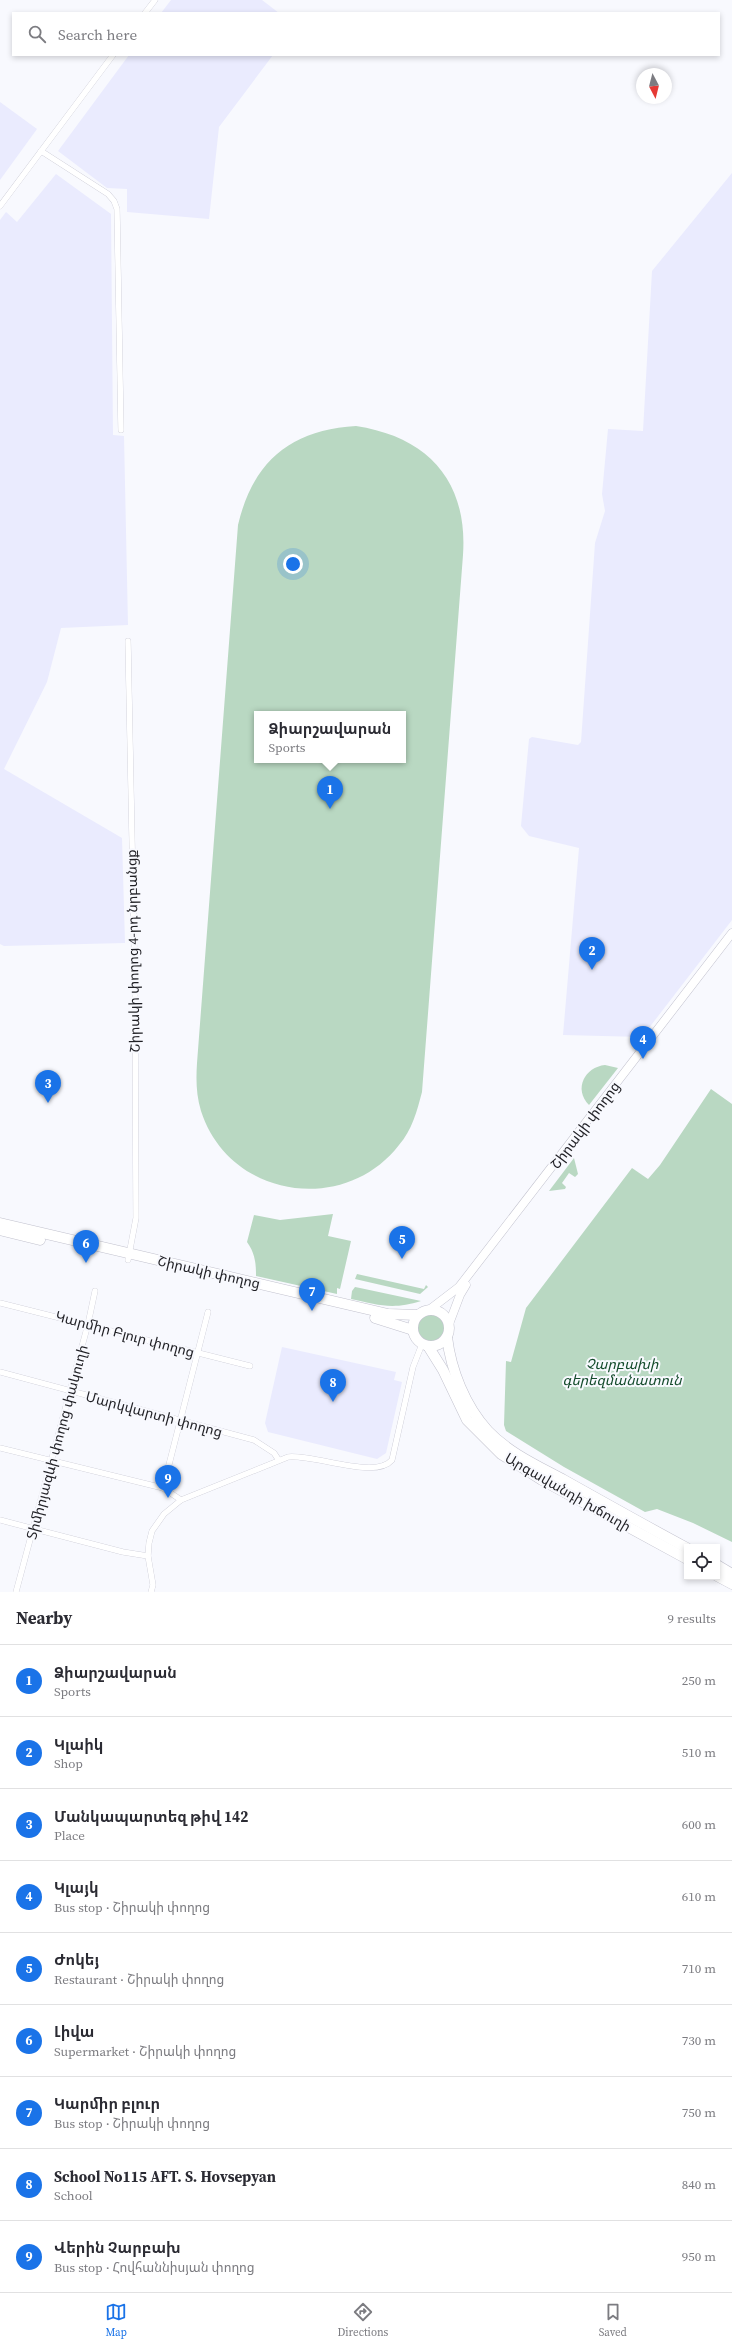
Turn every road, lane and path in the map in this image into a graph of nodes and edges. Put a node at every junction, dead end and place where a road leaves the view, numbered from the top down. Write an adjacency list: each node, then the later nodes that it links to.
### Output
1 (155, 0): 2 (street)
2 (146, 12)
3 (112, 56): 4 (street)
4 (41, 151): 5 (street); 6 (street)
5 (0, 206)
6 (121, 430)
7 (128, 641): 12 (street, Շիրակի փողոց 4-րդ նրբանցք)
8 (732, 933): 15 (main road, Շիրակի փողոց)
9 (732, 938): 19 (main road, Շիրակի փողոց)
10 (0, 1223): 12 (highway, Շիրակի փողոց)
11 (0, 1230): 12 (highway, Շիրակի փողոց)
12 (128, 1257): 17 (highway, Շիրակի փողոց); 20 (highway, Շիրակի փողոց)
13 (95, 1291): 18 (street, Տիմիրյազևի փողոց փակուղի)
14 (0, 1303): 18 (street, Կարմիր Բլուր փողոց)
15 (429, 1310): 17 (highway, Շիրակի փողոց); 19 (highway)
16 (208, 1312): 23 (street)
17 (418, 1315): 20 (highway)
18 (88, 1324): 23 (street, Կարմիր Բլուր փողոց); 26 (street, Տիմիրյազևի փողոց փակուղի)
19 (449, 1324): 21 (highway, Շիրակի փողոց)
20 (413, 1330): 22 (highway)
21 (447, 1337): 22 (highway); 35 (highway, Արգավանդի խճուղի)
22 (425, 1345): 29 (street); 37 (highway, Արգավանդի խճուղի)
23 (196, 1353): 24 (street, Կարմիր Բլուր փողոց); 27 (street)
24 (250, 1366)
25 (0, 1372): 26 (street, Մարկվարտի փողոց)
26 (70, 1392): 27 (street, Մարկվարտի փողոց); 30 (street, Տիմիրյազևի փողոց փակուղի)
27 (181, 1421): 29 (street, Մարկվարտի փողոց); 31 (street)
28 (0, 1448): 30 (street)
29 (278, 1460): 32 (street)
30 (51, 1461): 31 (street); 34 (street, Տիմիրյազևի փողոց փակուղի)
31 (163, 1488): 32 (street)
32 (181, 1500): 36 (street)
33 (0, 1520): 34 (street)
34 (34, 1529): 36 (street); 42 (street, Տիմիրյազևի փողոց փակուղի)
35 (684, 1546)
36 (148, 1556): 43 (street)
37 (684, 1557)
38 (720, 1567): 39 (highway)
39 (732, 1574)
40 (720, 1578): 41 (highway)
41 (732, 1584)
42 (16, 1592)
43 (151, 1592)

